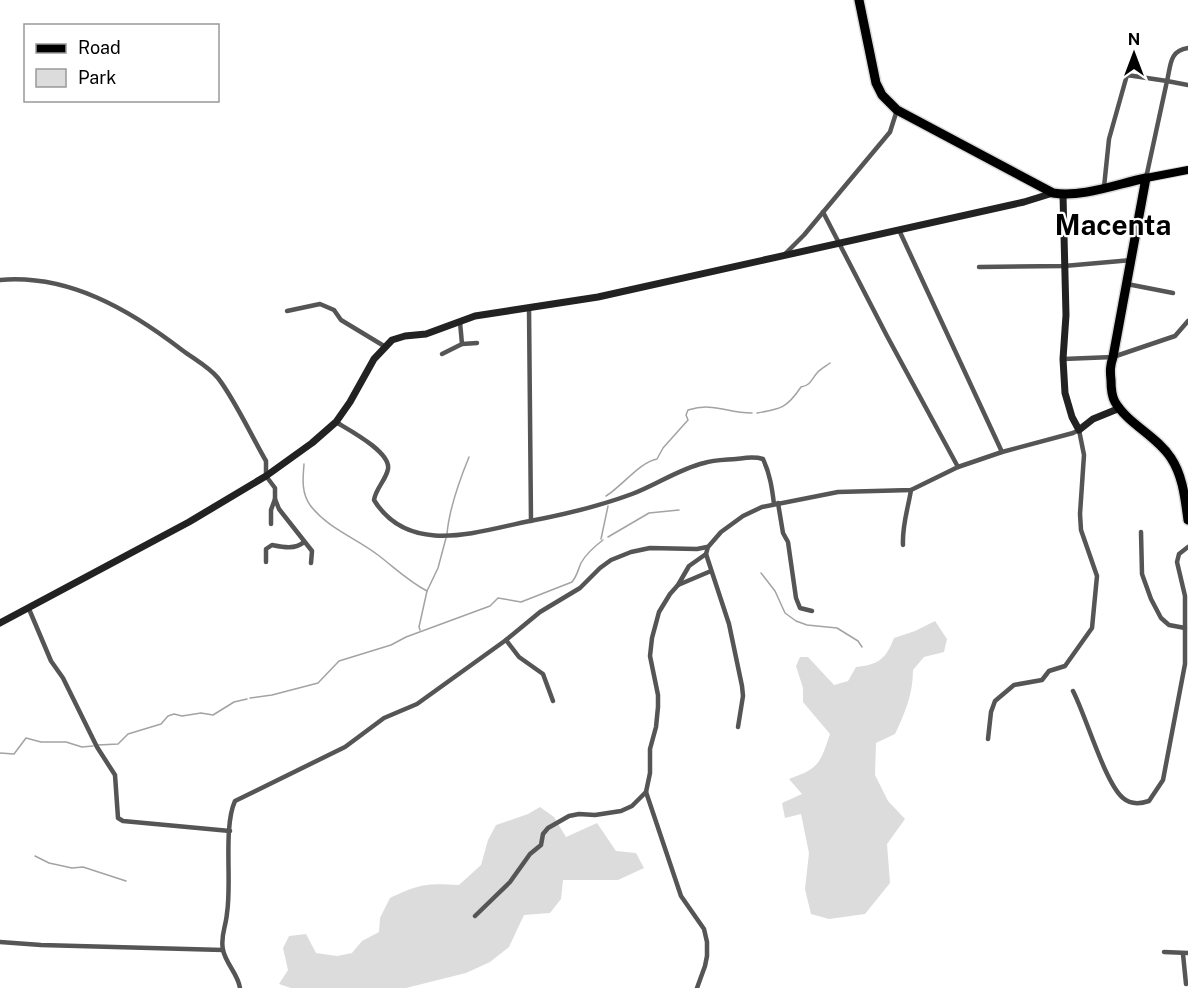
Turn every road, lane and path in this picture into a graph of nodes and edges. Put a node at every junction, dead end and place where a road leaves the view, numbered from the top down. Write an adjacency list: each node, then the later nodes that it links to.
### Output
1 (859, 0): 5 (highway)
2 (1188, 48): 3 (street)
3 (1167, 81): 4 (street); 7 (street); 8 (street)
4 (1188, 85)
5 (897, 110): 9 (highway); 11 (street)
6 (1188, 170): 7 (main road)
7 (1146, 178): 8 (highway); 15 (highway)
8 (1104, 187): 10 (highway)
9 (1053, 193): 10 (highway); 12 (main road)
10 (1064, 195): 16 (main road)
11 (823, 212): 13 (street); 14 (street)
12 (899, 230): 13 (main road); 34 (street)
13 (839, 243): 14 (main road); 35 (street)
14 (785, 254): 21 (main road)
15 (1132, 260): 16 (street); 19 (highway)
16 (1064, 266): 17 (street); 30 (main road)
17 (979, 267)
18 (0, 280): 36 (street)
19 (1127, 284): 20 (street); 29 (highway)
20 (1173, 293)
21 (529, 308): 24 (main road); 41 (street)
22 (287, 311): 27 (street)
23 (1188, 321): 29 (street)
24 (460, 322): 26 (street); 27 (main road)
25 (477, 343): 26 (street)
26 (462, 344): 28 (street)
27 (384, 346): 32 (main road)
28 (442, 354)
29 (1113, 357): 30 (street); 31 (highway)
30 (1063, 359): 33 (main road)
31 (1120, 408): 33 (main road); 40 (highway)
32 (336, 422): 36 (main road); 41 (street)
33 (1079, 429): 34 (street); 61 (street)
34 (1002, 452): 35 (street)
35 (958, 467): 37 (street)
36 (266, 476): 38 (street); 53 (main road)
37 (910, 490): 39 (street); 45 (street)
38 (275, 499): 42 (street); 44 (street)
39 (776, 503): 41 (street); 46 (street); 54 (street)
40 (1188, 520)
41 (531, 521)
42 (272, 524)
43 (1141, 532): 56 (street)
44 (304, 542): 49 (street); 50 (street)
45 (903, 544)
46 (708, 547): 48 (street); 57 (street)
47 (1188, 547): 56 (street)
48 (706, 554): 51 (street); 52 (street)
49 (266, 562)
50 (311, 563)
51 (711, 571): 52 (street); 60 (street)
52 (678, 585): 62 (street)
53 (29, 609): 55 (main road); 63 (street)
54 (812, 611)
55 (0, 623)
56 (1185, 628): 58 (street)
57 (506, 640): 59 (street); 63 (street)
58 (1073, 692)
59 (553, 701)
60 (738, 727)
61 (988, 739)
62 (646, 792): 64 (street); 71 (street)
63 (230, 831): 66 (street)
64 (475, 916)
65 (0, 942): 66 (street)
66 (223, 950): 70 (street)
67 (1164, 952): 68 (street)
68 (1186, 953): 69 (street)
69 (1186, 984)
70 (240, 988)
71 (697, 988)

